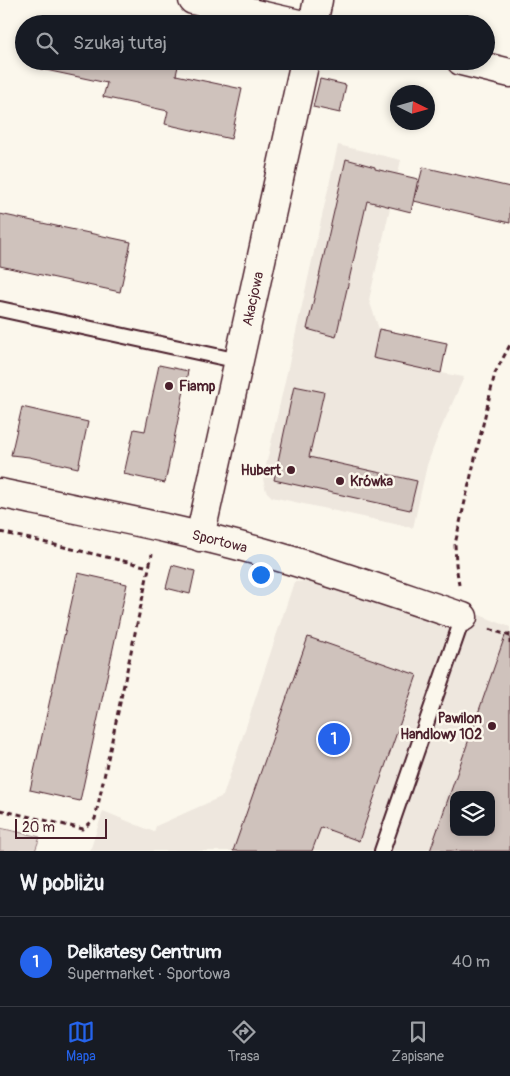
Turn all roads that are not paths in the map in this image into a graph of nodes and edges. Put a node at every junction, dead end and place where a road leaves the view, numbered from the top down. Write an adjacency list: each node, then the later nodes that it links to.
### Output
1 (194, 0): 3 (street)
2 (318, 0): 4 (street)
3 (260, 15)
4 (315, 15)
5 (495, 69): 7 (street)
6 (303, 70): 9 (street, Akacjowa)
7 (510, 73)
8 (0, 309): 9 (lane)
9 (238, 361): 11 (street, Akacjowa)
10 (0, 493): 11 (street, Sportowa)
11 (200, 537): 12 (street, Sportowa)
12 (475, 622): 13 (lane)
13 (382, 851)

